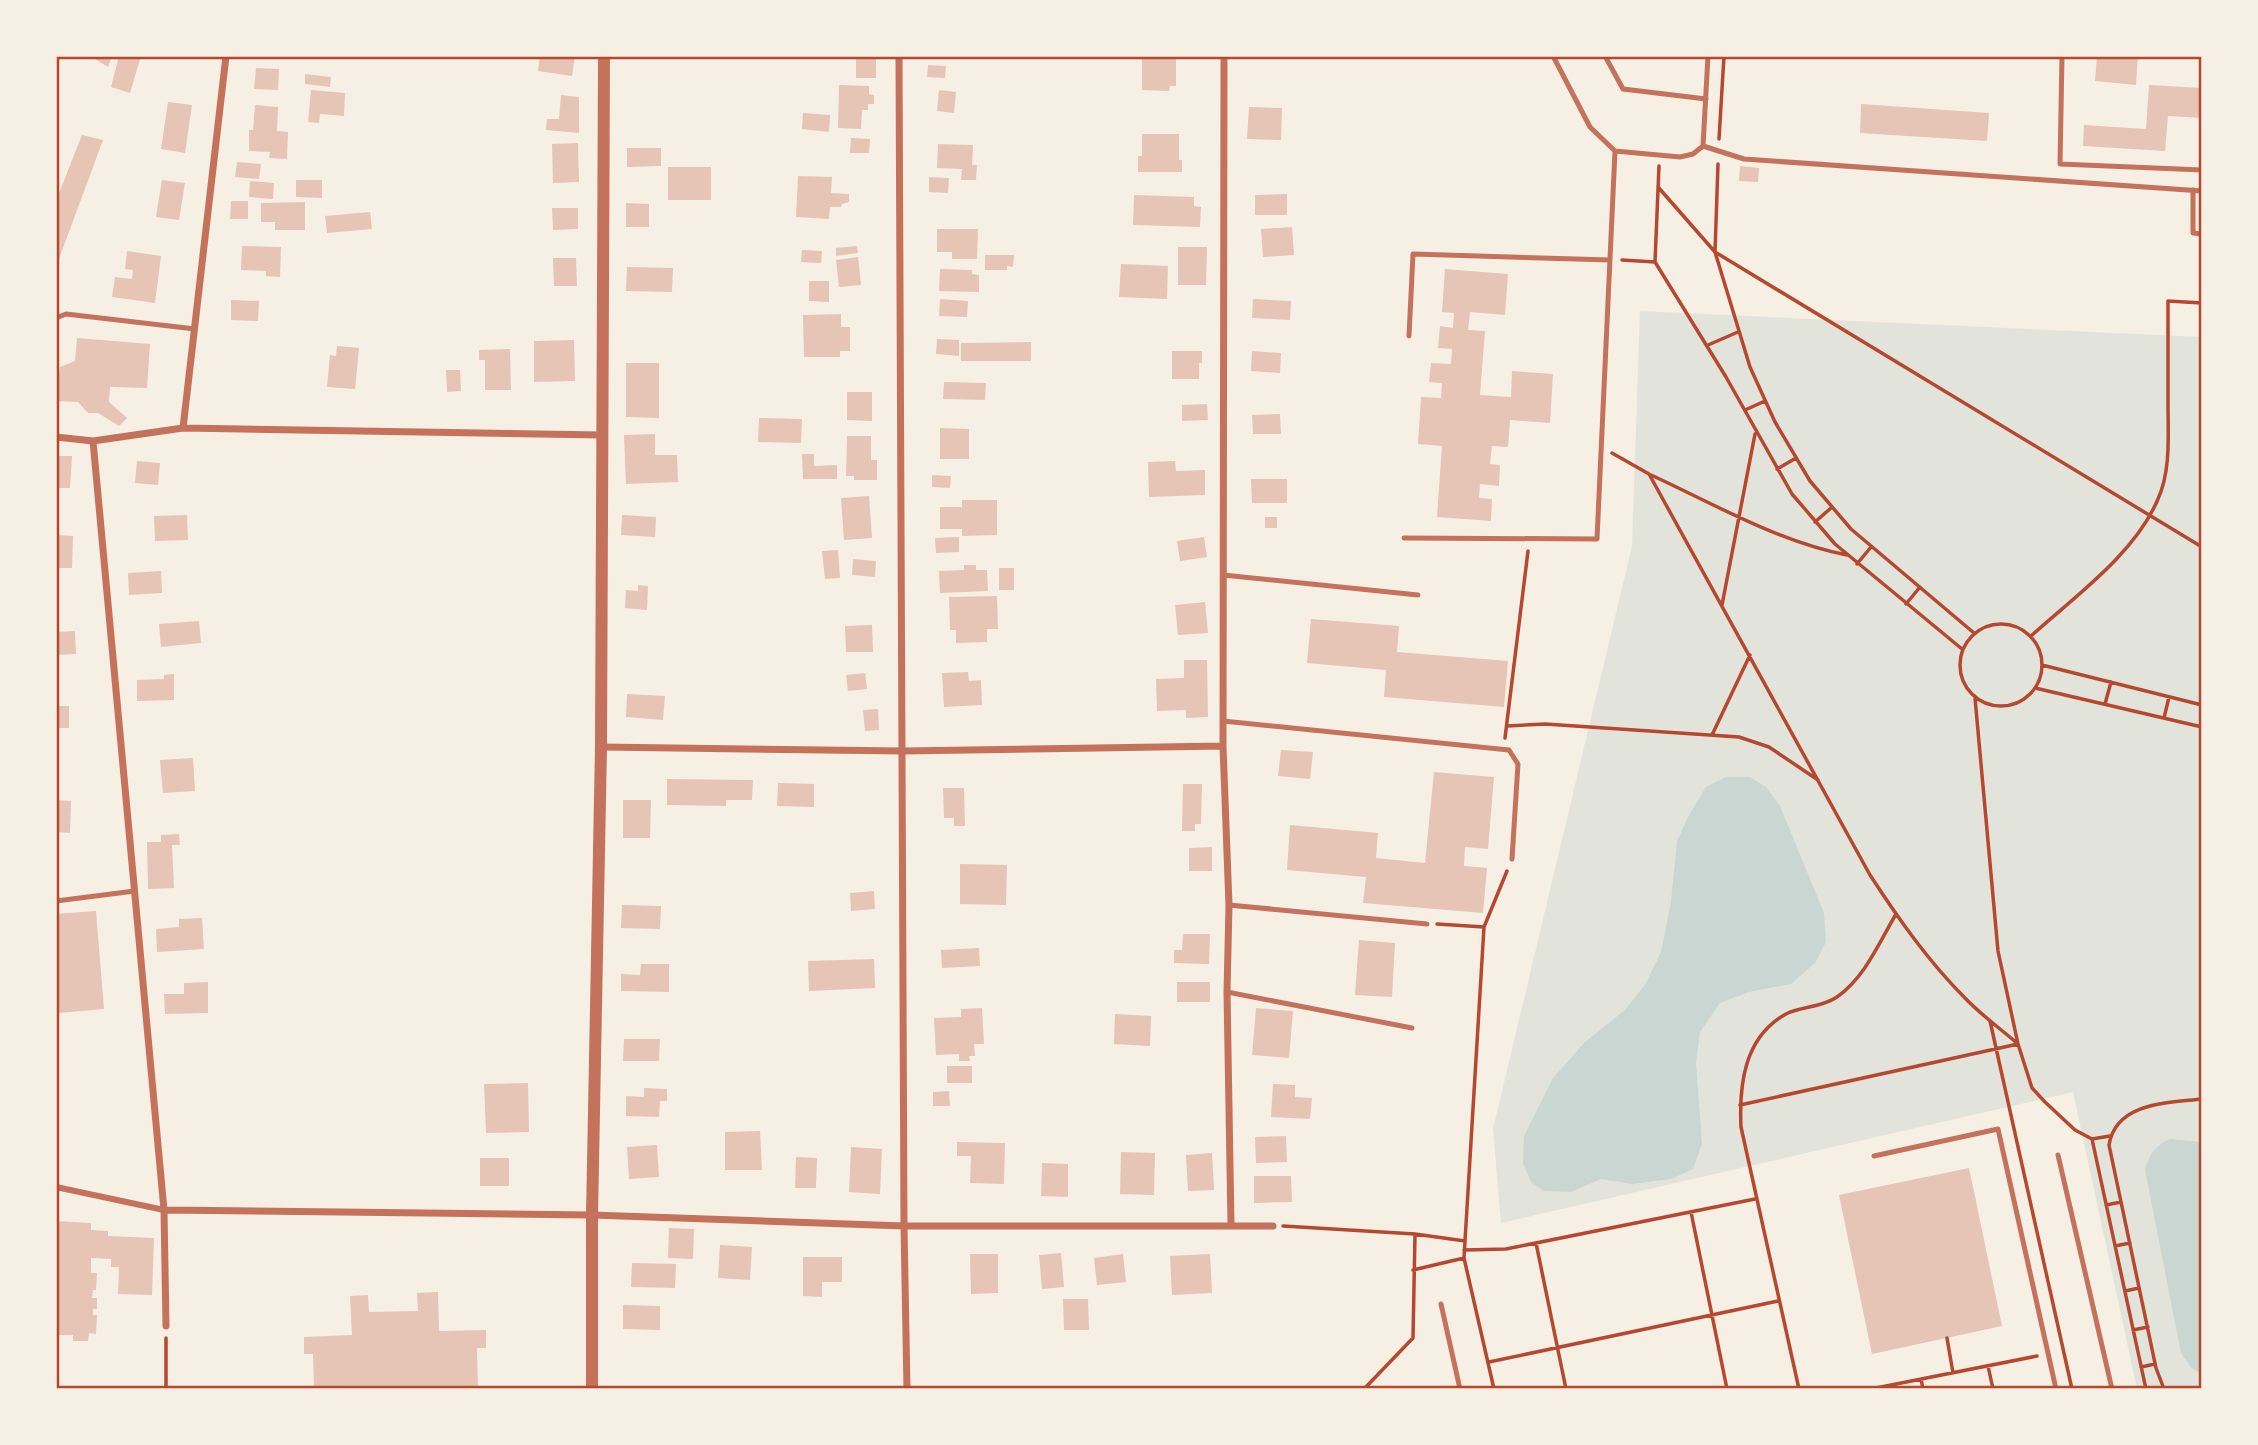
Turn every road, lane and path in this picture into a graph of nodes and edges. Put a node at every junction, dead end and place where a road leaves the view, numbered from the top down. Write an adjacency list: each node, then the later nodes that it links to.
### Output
1 (226, 56): 25 (street)
2 (604, 56): 33 (street)
3 (899, 56): 74 (street)
4 (1224, 56): 50 (street)
5 (1553, 56): 12 (lane)
6 (1605, 56): 10 (lane)
7 (1708, 56): 10 (lane)
8 (1724, 56): 13 (path)
9 (2062, 56): 15 (lane)
10 (1706, 99): 11 (lane)
11 (1703, 146): 13 (lane); 14 (lane)
12 (1615, 150): 14 (lane); 21 (lane)
13 (1719, 150): 17 (lane); 20 (path)
14 (1660, 156): 16 (path)
15 (2202, 170)
16 (1658, 187): 20 (path); 22 (path)
17 (2193, 190): 18 (lane); 19 (lane)
18 (2202, 191)
19 (2202, 234)
20 (1715, 252): 26 (path); 41 (path)
21 (1610, 260): 22 (path); 27 (lane); 36 (lane)
22 (1655, 262): 28 (path)
23 (2202, 303): 41 (path)
24 (56, 318): 25 (lane)
25 (195, 329): 31 (street)
26 (1738, 332): 28 (path); 29 (path)
27 (1409, 336)
28 (1707, 345): 30 (path)
29 (1765, 401): 30 (path); 37 (path)
30 (1745, 410): 32 (path)
31 (183, 428): 33 (street); 35 (street)
32 (1756, 432): 38 (path); 42 (path)
33 (602, 435): 72 (street)
34 (56, 437): 35 (street)
35 (93, 441): 77 (street)
36 (1601, 447): 39 (path); 45 (lane)
37 (1796, 458): 38 (path); 40 (path)
38 (1777, 469): 43 (path)
39 (1649, 474): 42 (path); 54 (path)
40 (1832, 508): 43 (path); 46 (path)
41 (2150, 515): 47 (path); 56 (path)
42 (1739, 516): 48 (path); 54 (path)
43 (1815, 522): 48 (path)
44 (1404, 538): 45 (lane)
45 (1529, 538): 68 (path)
46 (1871, 547): 49 (path); 51 (path)
47 (2202, 547)
48 (1848, 556): 49 (path)
49 (1857, 564): 53 (path)
50 (1223, 575): 52 (lane); 67 (street)
51 (1920, 587): 53 (path); 55 (path)
52 (1418, 596)
53 (1906, 604): 57 (path)
54 (1722, 605): 58 (path)
55 (1974, 633): 56 (path); 57 (path)
56 (2031, 636): 59 (path)
57 (1962, 649): 63 (path)
58 (1750, 655): 70 (path); 75 (path)
59 (2042, 665): 60 (path); 61 (path)
60 (2111, 682): 62 (path); 64 (path)
61 (2035, 688): 63 (path); 64 (path)
62 (2169, 697): 65 (path); 66 (path)
63 (1975, 698): 86 (path)
64 (2105, 704): 66 (path)
65 (2202, 705)
66 (2164, 718): 69 (path)
67 (1223, 721): 71 (street); 73 (lane)
68 (1507, 726): 70 (path); 73 (path)
69 (2202, 727)
70 (1712, 736): 75 (path)
71 (1223, 746): 74 (street); 79 (street)
72 (601, 747): 74 (street); 100 (street)
73 (1504, 750): 76 (lane)
74 (903, 751): 102 (street)
75 (1820, 781): 80 (path)
76 (1512, 859): 82 (path)
77 (135, 891): 78 (lane); 98 (street)
78 (56, 901)
79 (1229, 905): 81 (lane); 83 (street)
80 (1896, 914): 84 (path); 89 (path)
81 (1427, 924): 82 (path)
82 (1484, 927): 105 (path)
83 (1227, 992): 85 (lane); 101 (street)
84 (1989, 1019): 86 (path); 87 (path)
85 (1412, 1028)
86 (2018, 1044): 87 (path); 91 (path)
87 (1996, 1049): 89 (path); 122 (path)
88 (2202, 1100): 90 (path)
89 (1740, 1105): 95 (path)
90 (2110, 1136): 91 (path); 96 (path)
91 (2092, 1139): 97 (path)
92 (2058, 1154): 144 (lane)
93 (1874, 1156): 123 (lane)
94 (56, 1187): 98 (street)
95 (1756, 1199): 99 (path); 114 (path)
96 (2121, 1202): 97 (path); 107 (path)
97 (2106, 1205): 108 (path)
98 (164, 1210): 100 (street); 117 (street)
99 (1691, 1212): 106 (path); 116 (path)
100 (592, 1215): 102 (street); 131 (street)
101 (1231, 1224): 102 (street); 103 (street)
102 (904, 1226): 132 (street)
103 (1273, 1226): 104 (path)
104 (1415, 1234): 105 (path); 111 (path)
105 (1465, 1241): 109 (path)
106 (1536, 1243): 109 (path); 121 (path)
107 (2130, 1243): 108 (path); 112 (path)
108 (2115, 1246): 113 (path)
109 (1465, 1250): 110 (path)
110 (1464, 1258): 111 (path); 124 (path)
111 (1413, 1270): 133 (path)
112 (2139, 1289): 113 (path); 118 (path)
113 (2125, 1291): 119 (path)
114 (1778, 1301): 116 (path); 138 (path)
115 (1441, 1304): 134 (lane)
116 (1712, 1314): 121 (path); 137 (path)
117 (166, 1326): 130 (path)
118 (2148, 1327): 119 (path); 125 (path)
119 (2133, 1330): 127 (path)
120 (1947, 1338): 128 (path)
121 (1557, 1347): 124 (path); 136 (path)
122 (2063, 1350): 123 (path); 143 (path)
123 (2049, 1354): 126 (path); 142 (lane)
124 (1488, 1362): 135 (path)
125 (2155, 1364): 127 (path); 146 (path)
126 (1988, 1366): 128 (path); 141 (path)
127 (2141, 1367): 145 (path)
128 (1953, 1373): 129 (path)
129 (1921, 1379): 139 (path); 140 (path)
130 (166, 1389)
131 (592, 1389)
132 (907, 1389)
133 (1364, 1389)
134 (1460, 1389)
135 (1493, 1389)
136 (1566, 1389)
137 (1727, 1389)
138 (1799, 1389)
139 (1871, 1389)
140 (1923, 1389)
141 (1993, 1389)
142 (2056, 1389)
143 (2072, 1389)
144 (2112, 1389)
145 (2146, 1389)
146 (2164, 1389)

